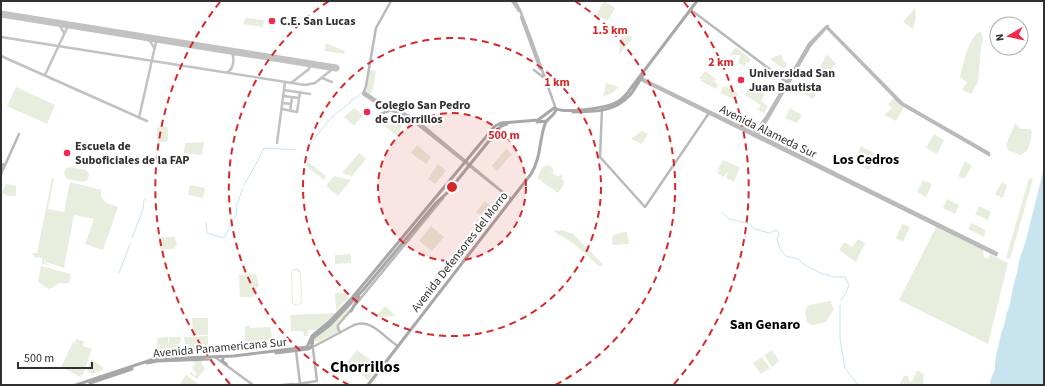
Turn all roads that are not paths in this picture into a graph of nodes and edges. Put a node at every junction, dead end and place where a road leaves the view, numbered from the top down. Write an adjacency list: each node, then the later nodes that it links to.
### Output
1 (390, 1): 10 (main road)
2 (514, 1): 5 (main road)
3 (699, 1): 4 (main road)
4 (691, 11): 8 (main road); 9 (main road)
5 (531, 43): 7 (main road); 12 (main road)
6 (534, 70): 7 (main road)
7 (543, 77): 12 (main road)
8 (640, 78): 13 (main road); 16 (main road, Avenida Alameda Sur)
9 (787, 83): 21 (main road); 23 (main road)
10 (363, 93): 11 (main road); 24 (main road)
11 (380, 106): 15 (main road); 15 (main road)
12 (555, 109): 14 (main road); 17 (main road); 18 (main road)
13 (602, 109): 14 (main road); 16 (main road)
14 (590, 110): 17 (main road)
15 (392, 111): 24 (main road)
16 (709, 112): 21 (main road, Avenida Alameda Sur)
17 (552, 116): 19 (main road)
18 (543, 117): 19 (main road, Avenida Defensores del Morro); 24 (main road)
19 (543, 122): 25 (main road); 29 (main road, Avenida Defensores del Morro); 29 (main road, Avenida Defensores del Morro)
20 (18, 133): 22 (main road)
21 (756, 134): 30 (main road, Avenida Alameda Sur)
22 (16, 138): 26 (main road); 27 (main road)
23 (989, 154)
24 (466, 161): 25 (main road); 35 (main road)
25 (470, 165): 28 (main road); 29 (main road)
26 (1, 170)
27 (1, 174)
28 (447, 193): 31 (main road); 32 (main road)
29 (511, 199): 36 (main road, Avenida Defensores del Morro)
30 (996, 254)
31 (364, 289): 32 (main road); 34 (main road)
32 (350, 311): 33 (main road)
33 (340, 332): 34 (main road); 36 (main road); 37 (main road)
34 (314, 337): 37 (main road)
35 (310, 340): 37 (main road); 39 (main road, Avenida Panamericana Sur)
36 (398, 345): 48 (main road, Avenida Defensores del Morro)
37 (311, 347): 38 (main road, Avenida Panamericana Sur); 42 (main road)
38 (296, 351): 40 (main road, Avenida Panamericana Sur); 42 (main road)
39 (217, 358): 40 (main road, Avenida Panamericana Sur); 41 (main road); 44 (main road, Avenida Panamericana Sur)
40 (223, 359): 41 (main road)
41 (226, 364): 45 (main road)
42 (299, 383): 46 (main road); 47 (main road)
43 (79, 384): 44 (main road, Avenida Panamericana Sur)
44 (85, 384)
45 (253, 385)
46 (282, 385)
47 (291, 385)
48 (367, 385)

